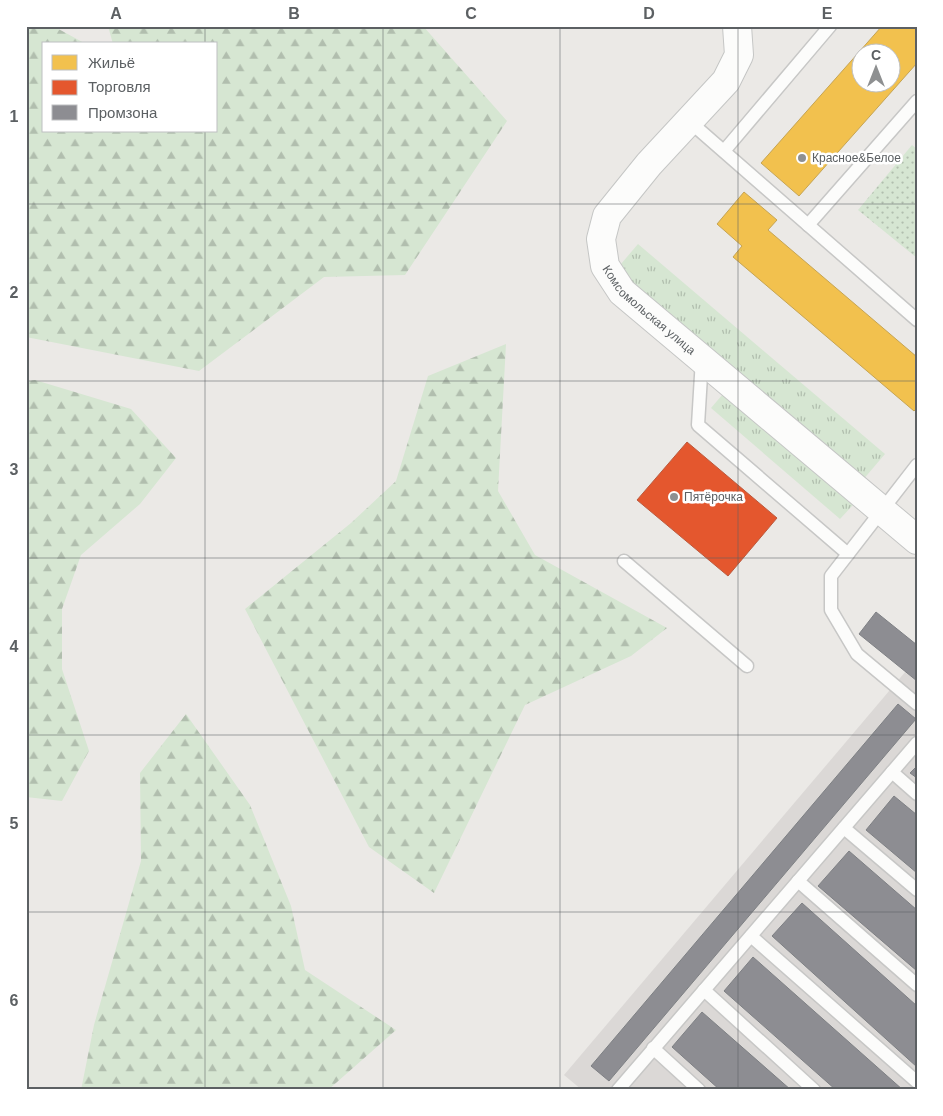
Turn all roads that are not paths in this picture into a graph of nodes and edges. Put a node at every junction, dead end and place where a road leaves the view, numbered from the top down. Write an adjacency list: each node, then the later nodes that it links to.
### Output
1 (736, 26): 4 (main road, Комсомольская улица)
2 (830, 26): 5 (lane)
3 (917, 101): 6 (lane)
4 (689, 121): 5 (lane); 8 (main road, Комсомольская улица)
5 (724, 151): 6 (lane)
6 (808, 225): 7 (lane)
7 (917, 320)
8 (702, 359): 10 (main road, Комсомольская улица); 12 (lane)
9 (917, 465): 10 (lane)
10 (881, 510): 11 (main road, Комсомольская улица); 12 (lane)
11 (917, 540)
12 (848, 554): 15 (lane)
13 (624, 561): 14 (lane)
14 (747, 666)
15 (917, 704)
16 (917, 743): 17 (lane)
17 (892, 772): 18 (lane); 19 (lane)
18 (917, 794)
19 (844, 828): 20 (lane); 21 (lane)
20 (798, 881): 22 (lane); 23 (lane)
21 (917, 890)
22 (751, 936): 24 (lane); 26 (lane)
23 (917, 985)
24 (704, 990): 25 (lane); 29 (lane)
25 (653, 1048): 27 (lane); 28 (lane)
26 (917, 1082)
27 (618, 1090)
28 (699, 1090)
29 (814, 1090)

